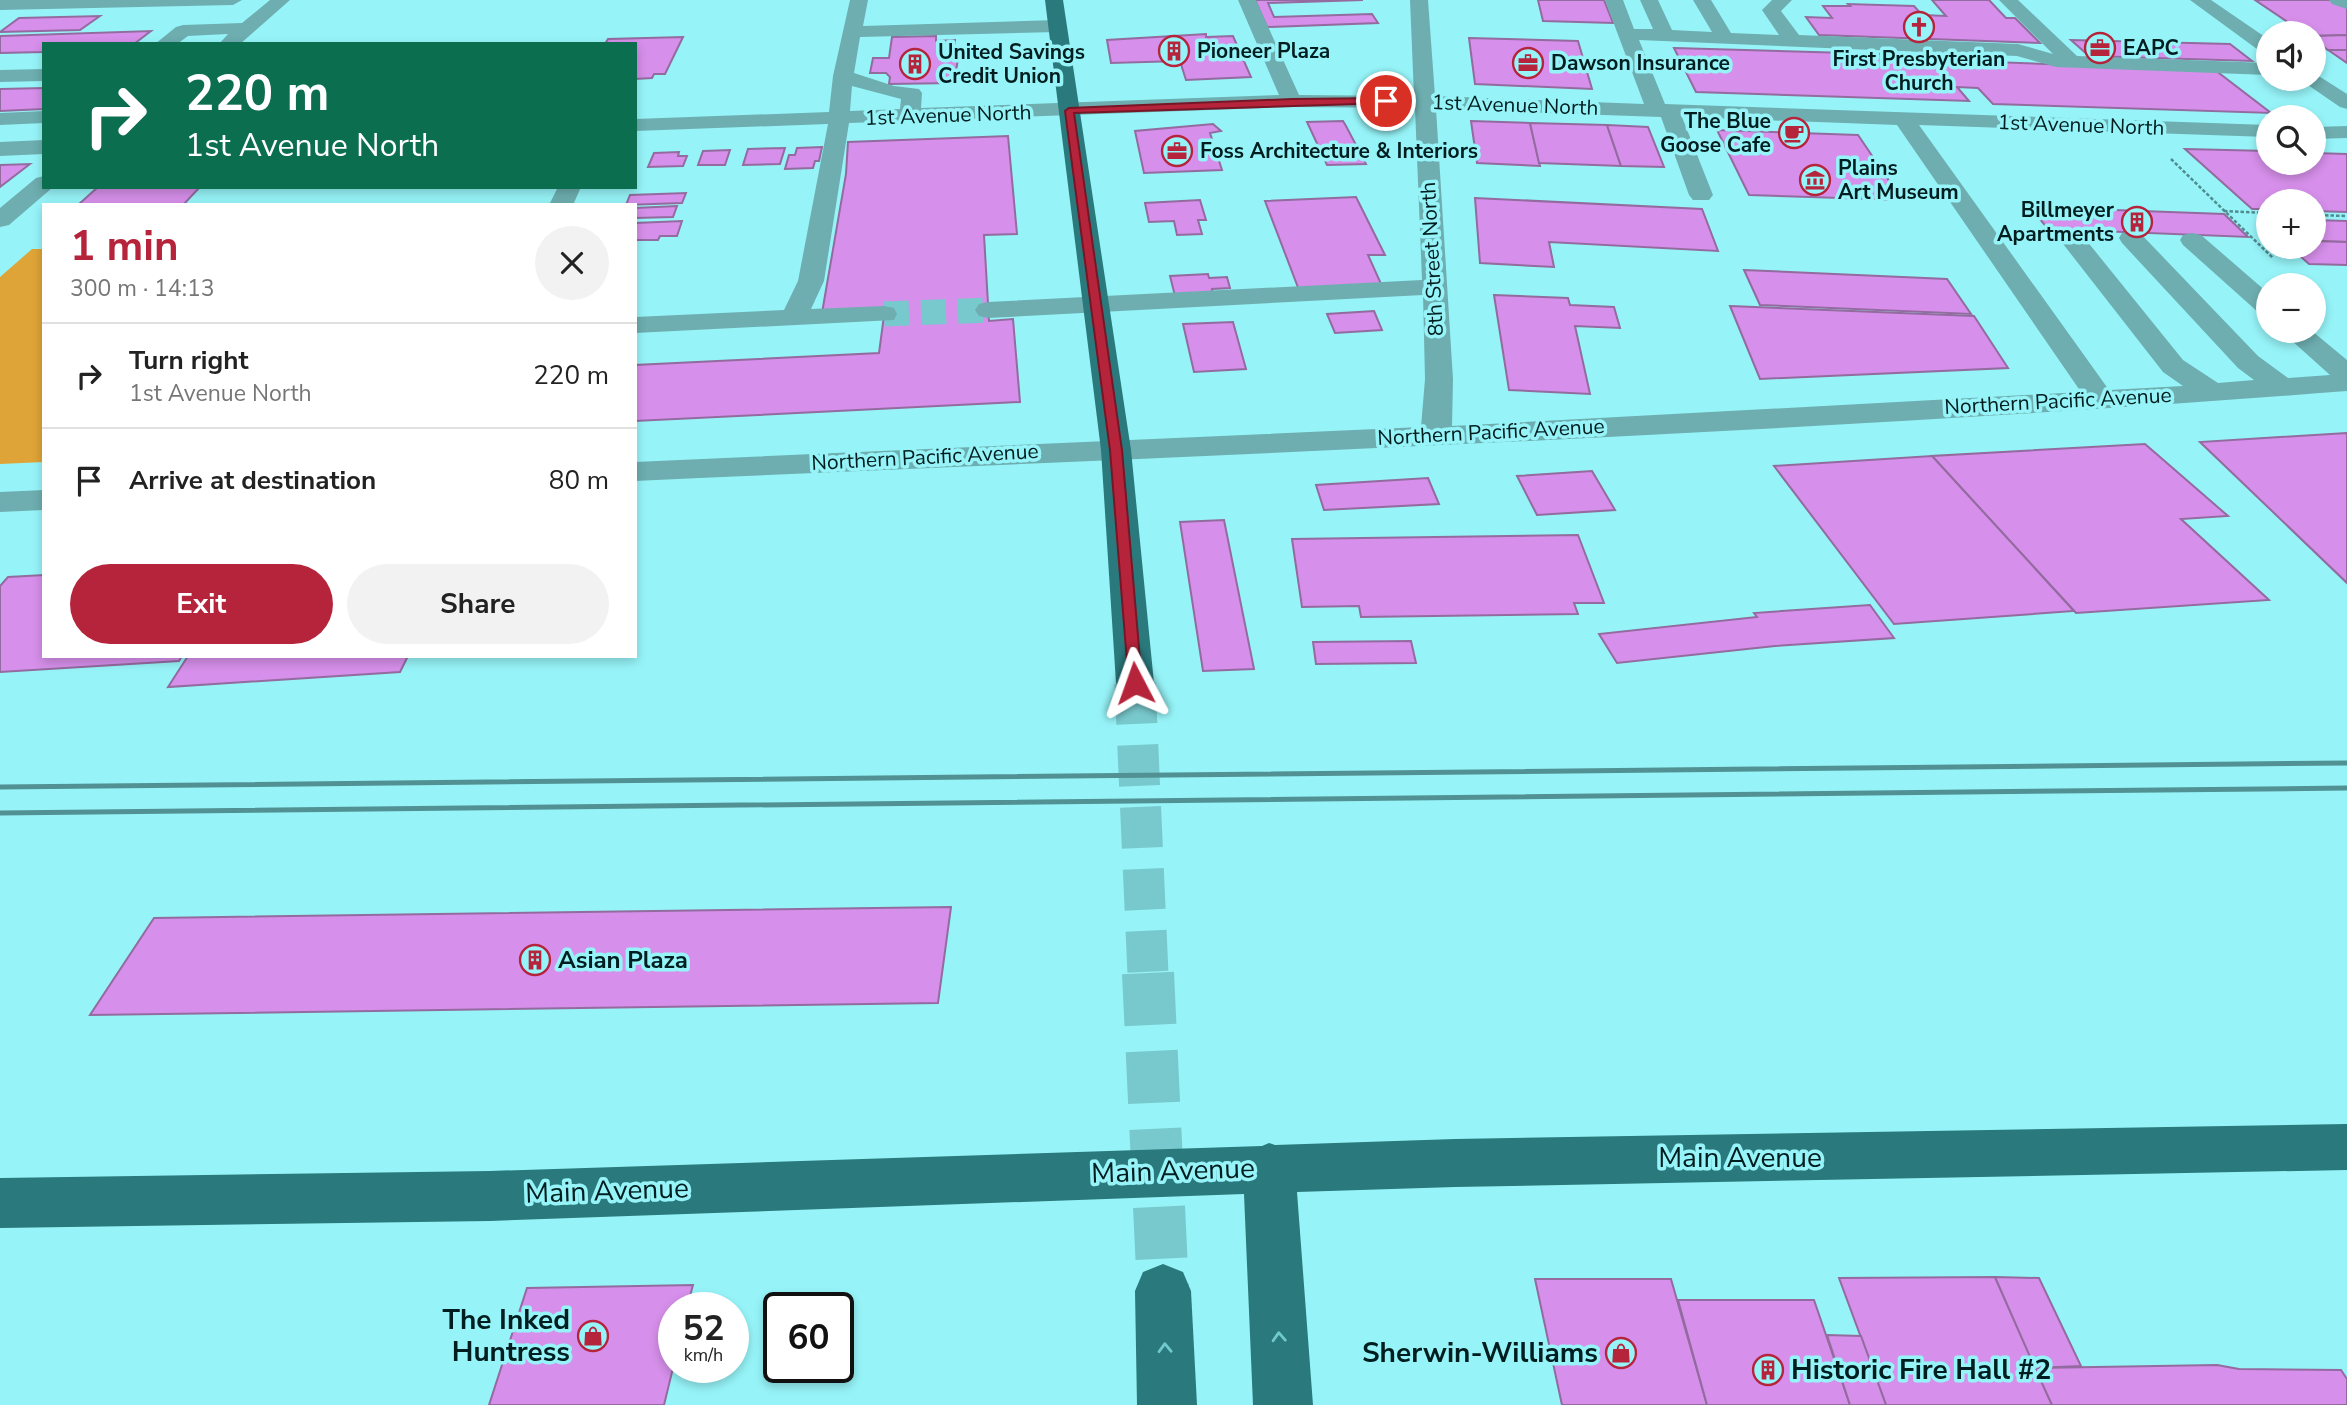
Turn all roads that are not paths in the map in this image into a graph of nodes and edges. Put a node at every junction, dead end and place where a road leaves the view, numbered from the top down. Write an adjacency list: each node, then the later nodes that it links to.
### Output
1 (215, 0): 2 (street); 15 (street)
2 (233, 0)
3 (281, 0): 20 (street)
4 (1054, 0): 21 (main road)
5 (1247, 0): 37 (street)
6 (1419, 0): 36 (street, 8th Street North)
7 (1614, 0): 23 (street)
8 (1649, 0): 24 (street)
9 (1702, 0): 25 (street)
10 (1776, 0): 11 (street)
11 (1783, 0): 26 (street)
12 (2008, 0): 30 (street)
13 (2199, 0): 27 (street)
14 (2338, 0): 16 (street)
15 (141, 2): 17 (street); 20 (street)
16 (2347, 4)
17 (9, 5): 19 (street)
18 (862, 7): 22 (street)
19 (0, 16)
20 (254, 22): 28 (street); 29 (street)
21 (1057, 26): 22 (street); 39 (main road)
22 (853, 32): 34 (street)
23 (1628, 34): 24 (street); 40 (street)
24 (1665, 35): 25 (street)
25 (1724, 37): 26 (street)
26 (1792, 39): 30 (street)
27 (2256, 40)
28 (167, 42)
29 (230, 42)
30 (2071, 61): 31 (street)
31 (2256, 69)
32 (42, 75): 33 (street)
33 (0, 76)
34 (843, 76): 41 (street); 43 (street)
35 (2326, 89): 38 (street)
36 (1426, 101): 37 (street, 1st Avenue North); 40 (street, 1st Avenue North); 58 (street, 8th Street North)
37 (1292, 102): 39 (street, 1st Avenue North)
38 (2347, 103)
39 (1069, 111): 41 (street, 1st Avenue North); 60 (main road)
40 (1663, 111): 45 (street, 1st Avenue North); 53 (street)
41 (910, 116): 43 (street, 1st Avenue North)
42 (42, 117): 44 (street)
43 (839, 118): 46 (street, 1st Avenue North); 63 (street)
44 (0, 119)
45 (1904, 119): 47 (street, 1st Avenue North); 70 (street)
46 (637, 125)
47 (2256, 131)
48 (2347, 132): 49 (street)
49 (2326, 133)
50 (42, 147): 51 (street)
51 (0, 149)
52 (42, 185): 54 (street)
53 (1701, 195)
54 (0, 220)
55 (2069, 235): 69 (street)
56 (2131, 237): 68 (street)
57 (2192, 240): 59 (street)
58 (1435, 287): 60 (street); 71 (street, 8th Street North)
59 (2256, 296)
60 (1095, 305): 61 (street); 72 (main road)
61 (988, 310)
62 (884, 314): 63 (street)
63 (794, 318): 64 (street)
64 (637, 325)
65 (2310, 343): 66 (street)
66 (2347, 374)
67 (2347, 382): 68 (street, Northern Pacific Avenue)
68 (2280, 386): 69 (street, Northern Pacific Avenue)
69 (2210, 392): 70 (street, Northern Pacific Avenue)
70 (2101, 400): 71 (street, Northern Pacific Avenue)
71 (1436, 435): 72 (street, Northern Pacific Avenue)
72 (1116, 450): 73 (street, Northern Pacific Avenue); 76 (main road)
73 (637, 472)
74 (42, 500): 75 (street)
75 (0, 502)
76 (1135, 683)
77 (2347, 1148): 78 (main road, Main Avenue)
78 (1269, 1167): 79 (main road, Main Avenue); 82 (main road, one-way to 78)
79 (0, 1203)
80 (1163, 1291): 81 (main road, one-way to 80)
81 (1167, 1405)
82 (1283, 1405)

